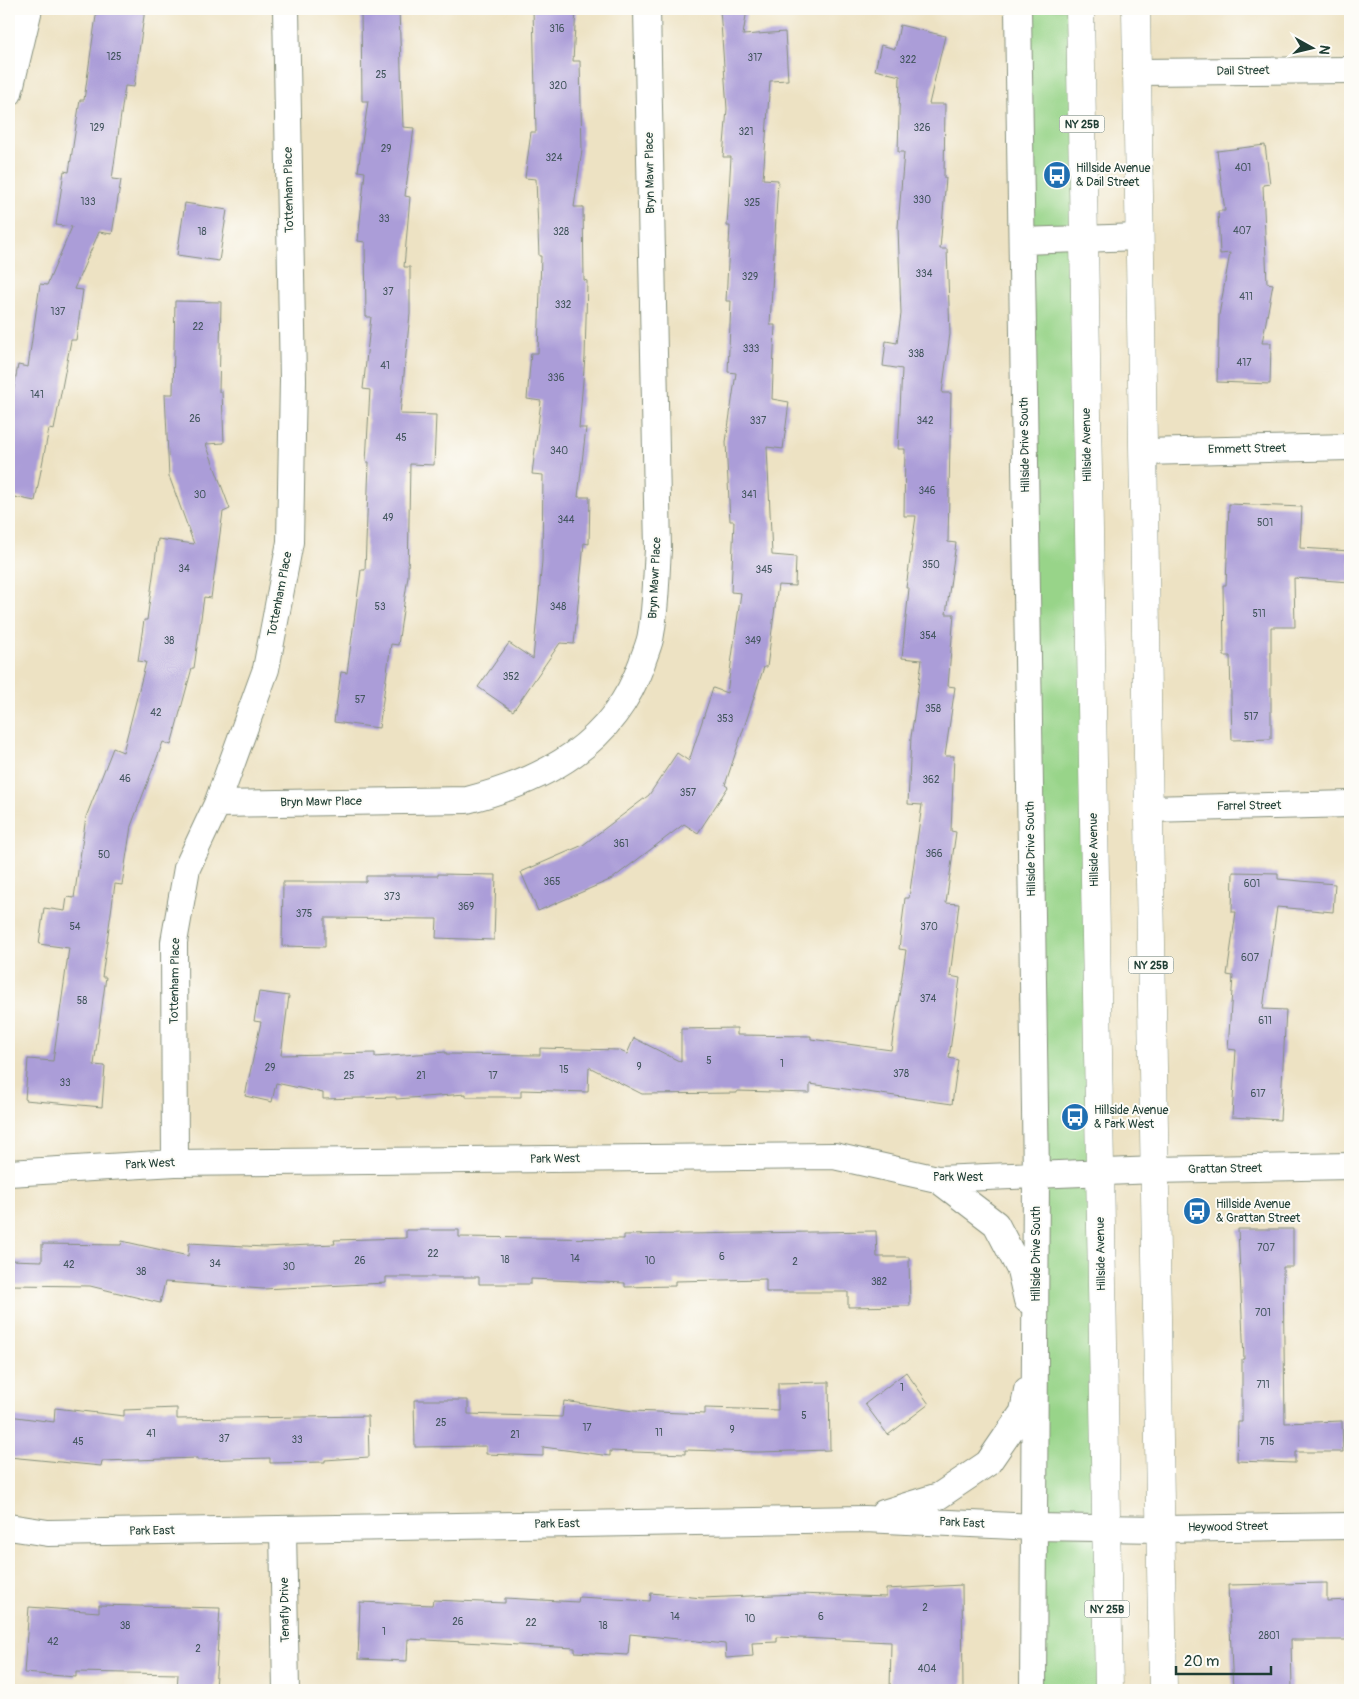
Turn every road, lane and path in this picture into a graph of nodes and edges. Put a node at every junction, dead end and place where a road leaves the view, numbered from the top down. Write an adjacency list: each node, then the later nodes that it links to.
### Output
1 (29, 9): 9 (street)
2 (286, 9): 15 (street, Tottenham Place)
3 (647, 9): 15 (street, Bryn Mawr Place)
4 (1018, 9): 12 (street, Hillside Drive South)
5 (1080, 9): 11 (main road, Hillside Avenue / NY 25B)
6 (1136, 9): 8 (main road, NY 25B)
7 (1350, 70): 8 (street, Dail Street)
8 (1137, 72): 10 (main road, NY 25B)
9 (9, 93)
10 (1140, 237): 11 (street); 14 (main road, NY 25B)
11 (1084, 239): 12 (street); 21 (main road, Hillside Avenue / NY 25B)
12 (1022, 241): 23 (street, Hillside Drive South)
13 (1350, 446): 14 (street, Emmett Street)
14 (1143, 452): 17 (main road, NY 25B)
15 (217, 804): 18 (street, Tottenham Place)
16 (1350, 804): 17 (street, Farrel Street)
17 (1149, 809): 20 (main road, NY 25B)
18 (175, 1163): 22 (street, Park West); 24 (street, Park West)
19 (1350, 1166): 20 (street, Grattan Street)
20 (1155, 1170): 21 (street, Grattan Street); 31 (main road, NY 25B)
21 (1099, 1172): 23 (street, Park West); 30 (main road, Hillside Avenue / NY 25B)
22 (9, 1173)
23 (1036, 1176): 24 (street, Park West); 25 (street, Hillside Drive South)
24 (937, 1179): 25 (street)
25 (1035, 1340): 26 (street); 28 (street, Hillside Drive South)
26 (865, 1519): 28 (street, Park East); 32 (street, Park East)
27 (9, 1526): 32 (street, Park East)
28 (1034, 1526): 30 (street, Park East); 34 (street, Hillside Drive South)
29 (1350, 1526): 31 (street, Heywood Street)
30 (1106, 1527): 31 (street, Heywood Street); 35 (main road, Hillside Avenue / NY 25B)
31 (1160, 1528): 36 (main road, NY 25B)
32 (283, 1530): 33 (street, Tenafly Drive)
33 (286, 1690)
34 (1033, 1690)
35 (1108, 1690)
36 (1163, 1690)

